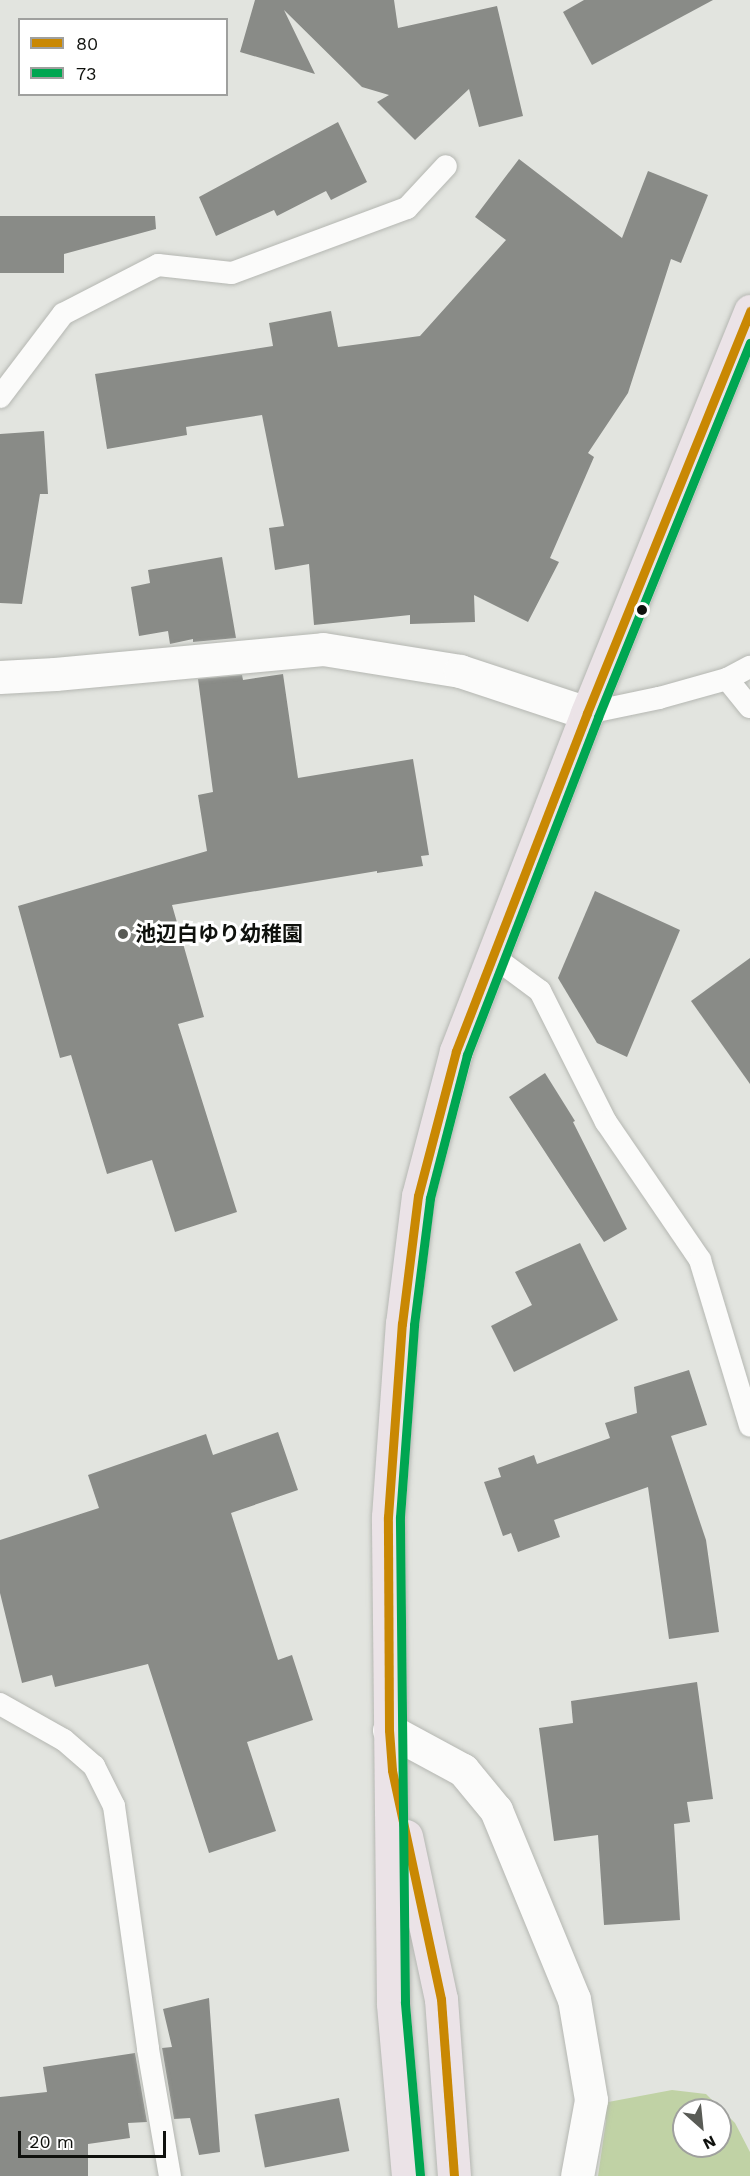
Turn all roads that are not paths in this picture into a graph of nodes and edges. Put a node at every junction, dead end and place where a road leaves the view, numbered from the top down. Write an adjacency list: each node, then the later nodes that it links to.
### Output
1 (446, 166): 3 (lane)
2 (747, 325): 8 (main road)
3 (0, 397)
4 (750, 667): 6 (lane)
5 (0, 676): 8 (street)
6 (727, 679): 7 (lane); 8 (lane)
7 (750, 706)
8 (587, 713): 9 (main road)
9 (494, 957): 10 (lane); 12 (main road)
10 (750, 1426)
11 (0, 1704): 14 (lane)
12 (389, 1730): 13 (main road); 17 (street)
13 (392, 1770): 15 (main road); 16 (main road)
14 (170, 2176)
15 (408, 2176)
16 (454, 2176)
17 (577, 2176)

